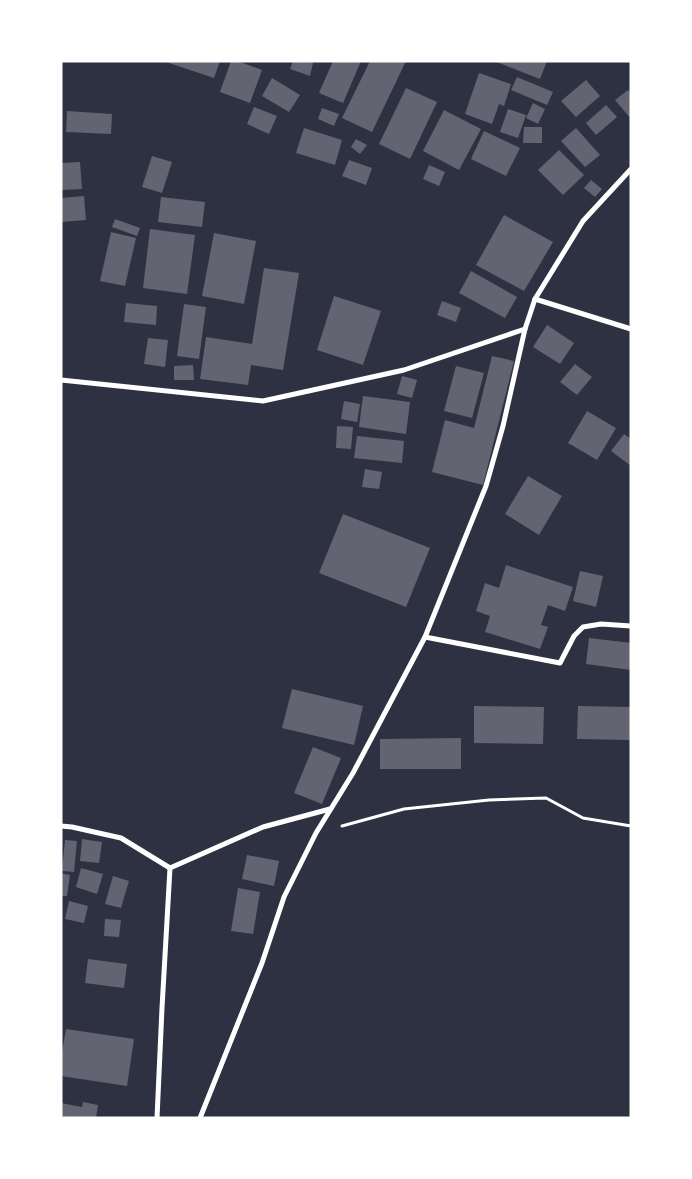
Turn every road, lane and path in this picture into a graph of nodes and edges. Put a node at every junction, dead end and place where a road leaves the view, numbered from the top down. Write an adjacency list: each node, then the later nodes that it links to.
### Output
1 (631, 168): 2 (street)
2 (534, 299): 3 (street); 4 (street)
3 (525, 329): 5 (street); 7 (street)
4 (631, 329)
5 (61, 380)
6 (631, 626): 7 (street)
7 (425, 637): 8 (street)
8 (330, 809): 11 (street); 12 (street)
9 (61, 826): 12 (street)
10 (631, 826): 11 (path)
11 (316, 833): 14 (street)
12 (170, 868): 13 (street)
13 (157, 1118)
14 (200, 1118)

